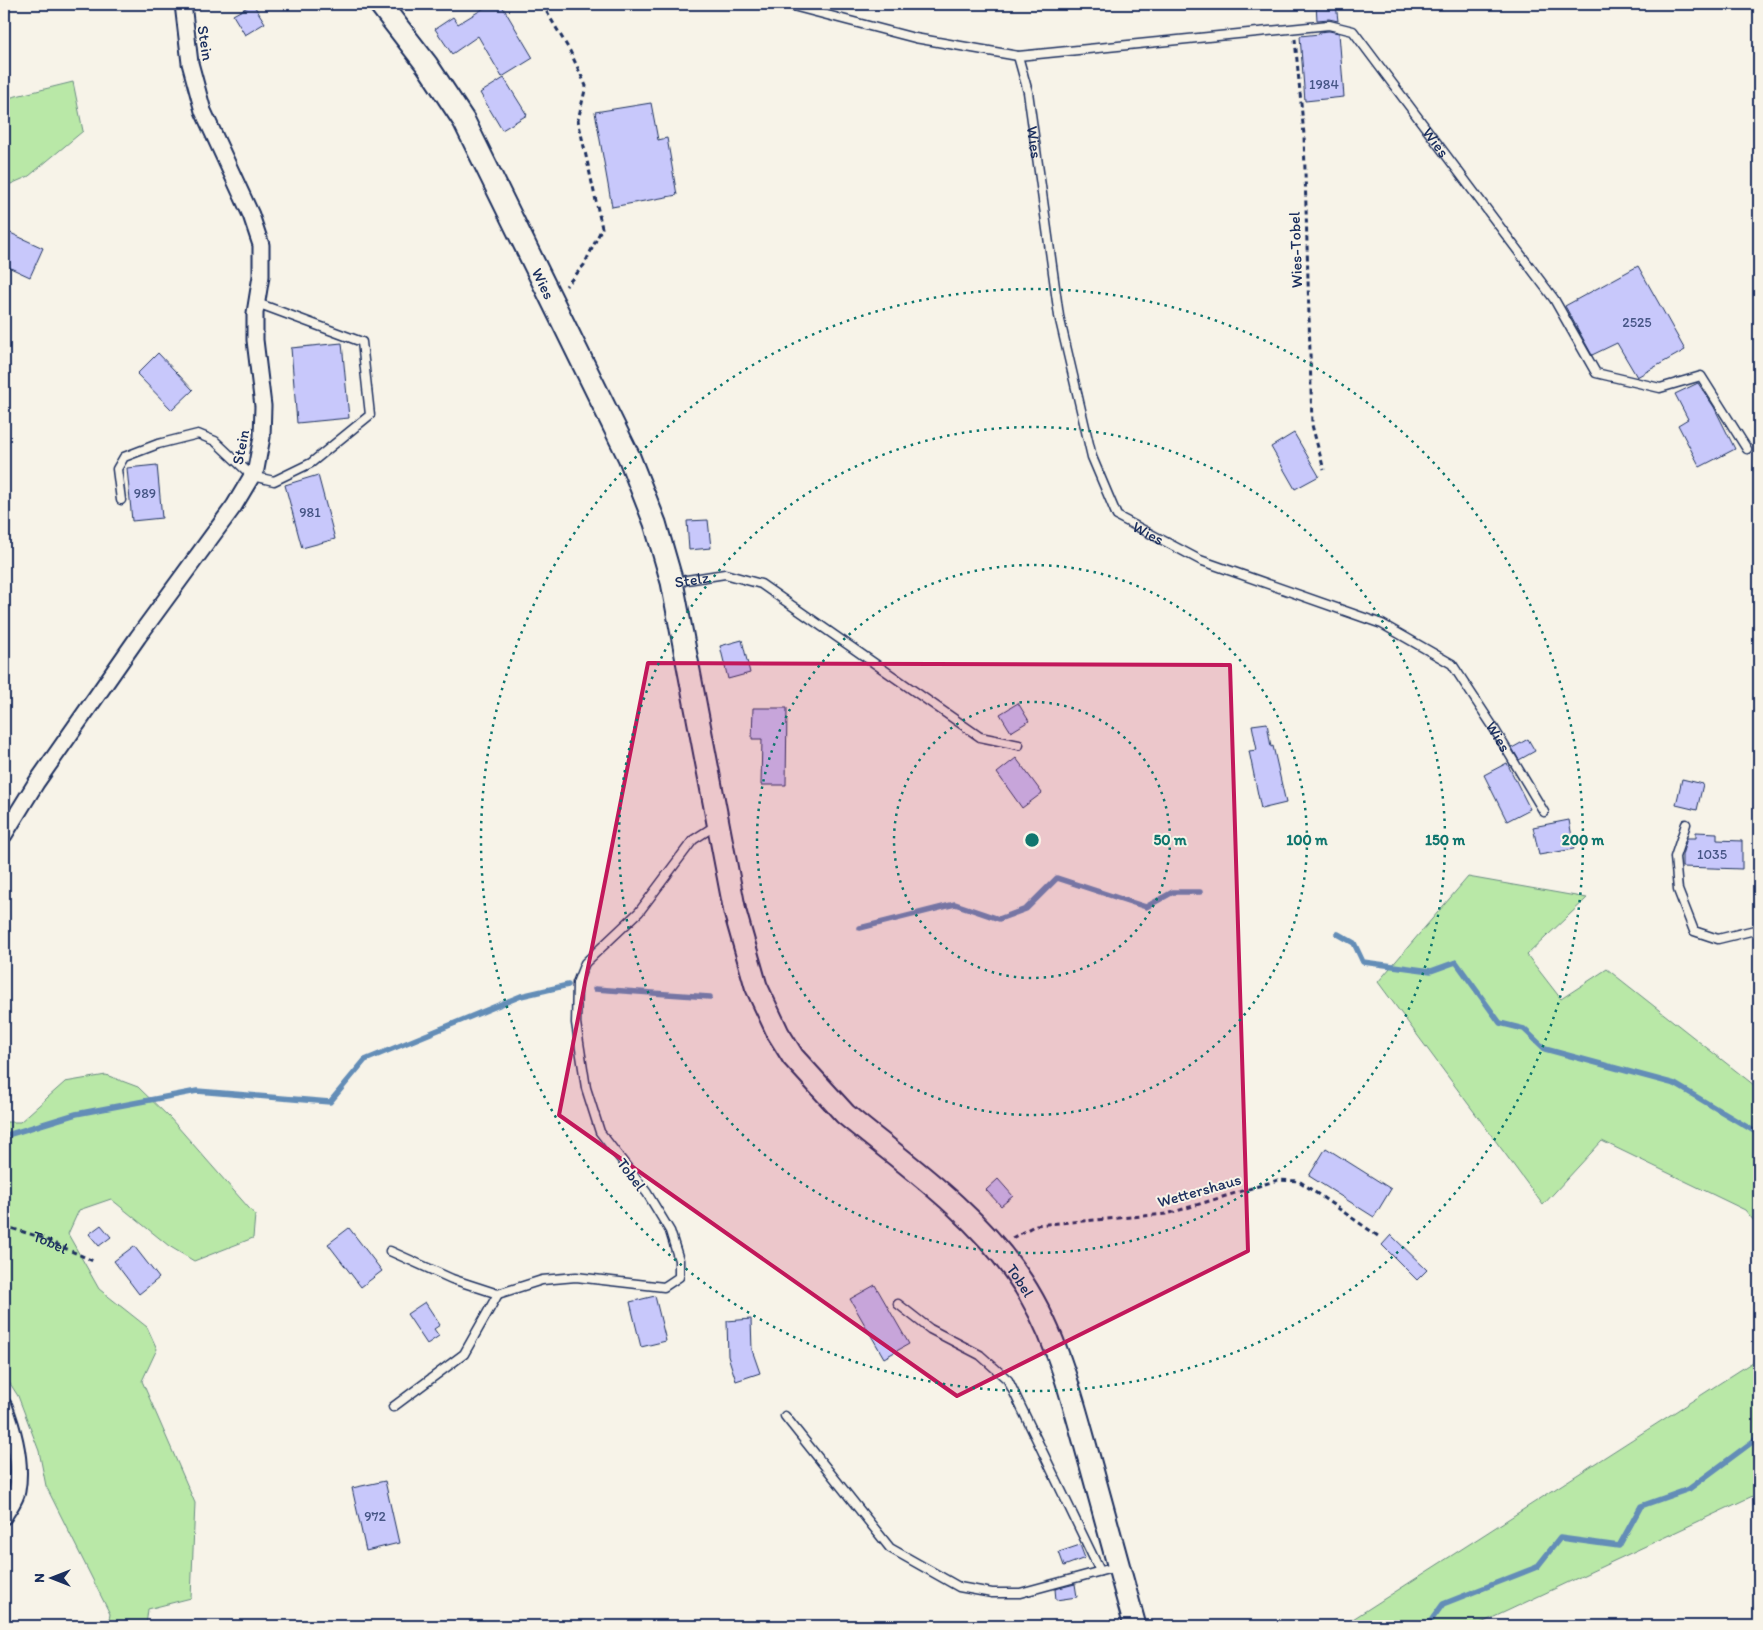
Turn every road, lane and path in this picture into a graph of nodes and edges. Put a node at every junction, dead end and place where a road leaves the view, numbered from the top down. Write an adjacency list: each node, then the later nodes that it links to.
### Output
1 (183, 4): 8 (street, Stein)
2 (542, 4): 7 (path)
3 (785, 4): 6 (lane, Wies)
4 (387, 6): 7 (main road, Wies)
5 (1294, 28): 6 (lane, Wies); 9 (lane, Wies); 10 (path, Wies-Tobel)
6 (1018, 56): 15 (lane, Wies)
7 (550, 295): 13 (main road, Wies)
8 (257, 303): 11 (street, Stein); 11 (lane)
9 (1747, 449)
10 (1324, 470)
11 (252, 476): 12 (lane); 18 (street, Stein)
12 (120, 500)
13 (672, 582): 14 (lane, Stelz); 17 (main road, Stelz)
14 (1019, 745)
15 (1544, 812)
16 (1686, 824): 19 (lane)
17 (719, 828): 20 (main road, Stelz); 26 (lane, Tobel)
18 (4, 835)
19 (1759, 929)
20 (749, 963): 32 (main road, Tobel)
21 (4, 1226): 25 (path, Tobel)
22 (1378, 1236): 23 (path, Wettershaus)
23 (1016, 1245)
24 (390, 1251): 26 (lane)
25 (95, 1262)
26 (498, 1294): 29 (lane)
27 (898, 1304): 32 (lane)
28 (4, 1406): 31 (street)
29 (393, 1407)
30 (785, 1416): 32 (lane)
31 (4, 1516)
32 (1109, 1569): 33 (main road, Tobel)
33 (1135, 1626)

